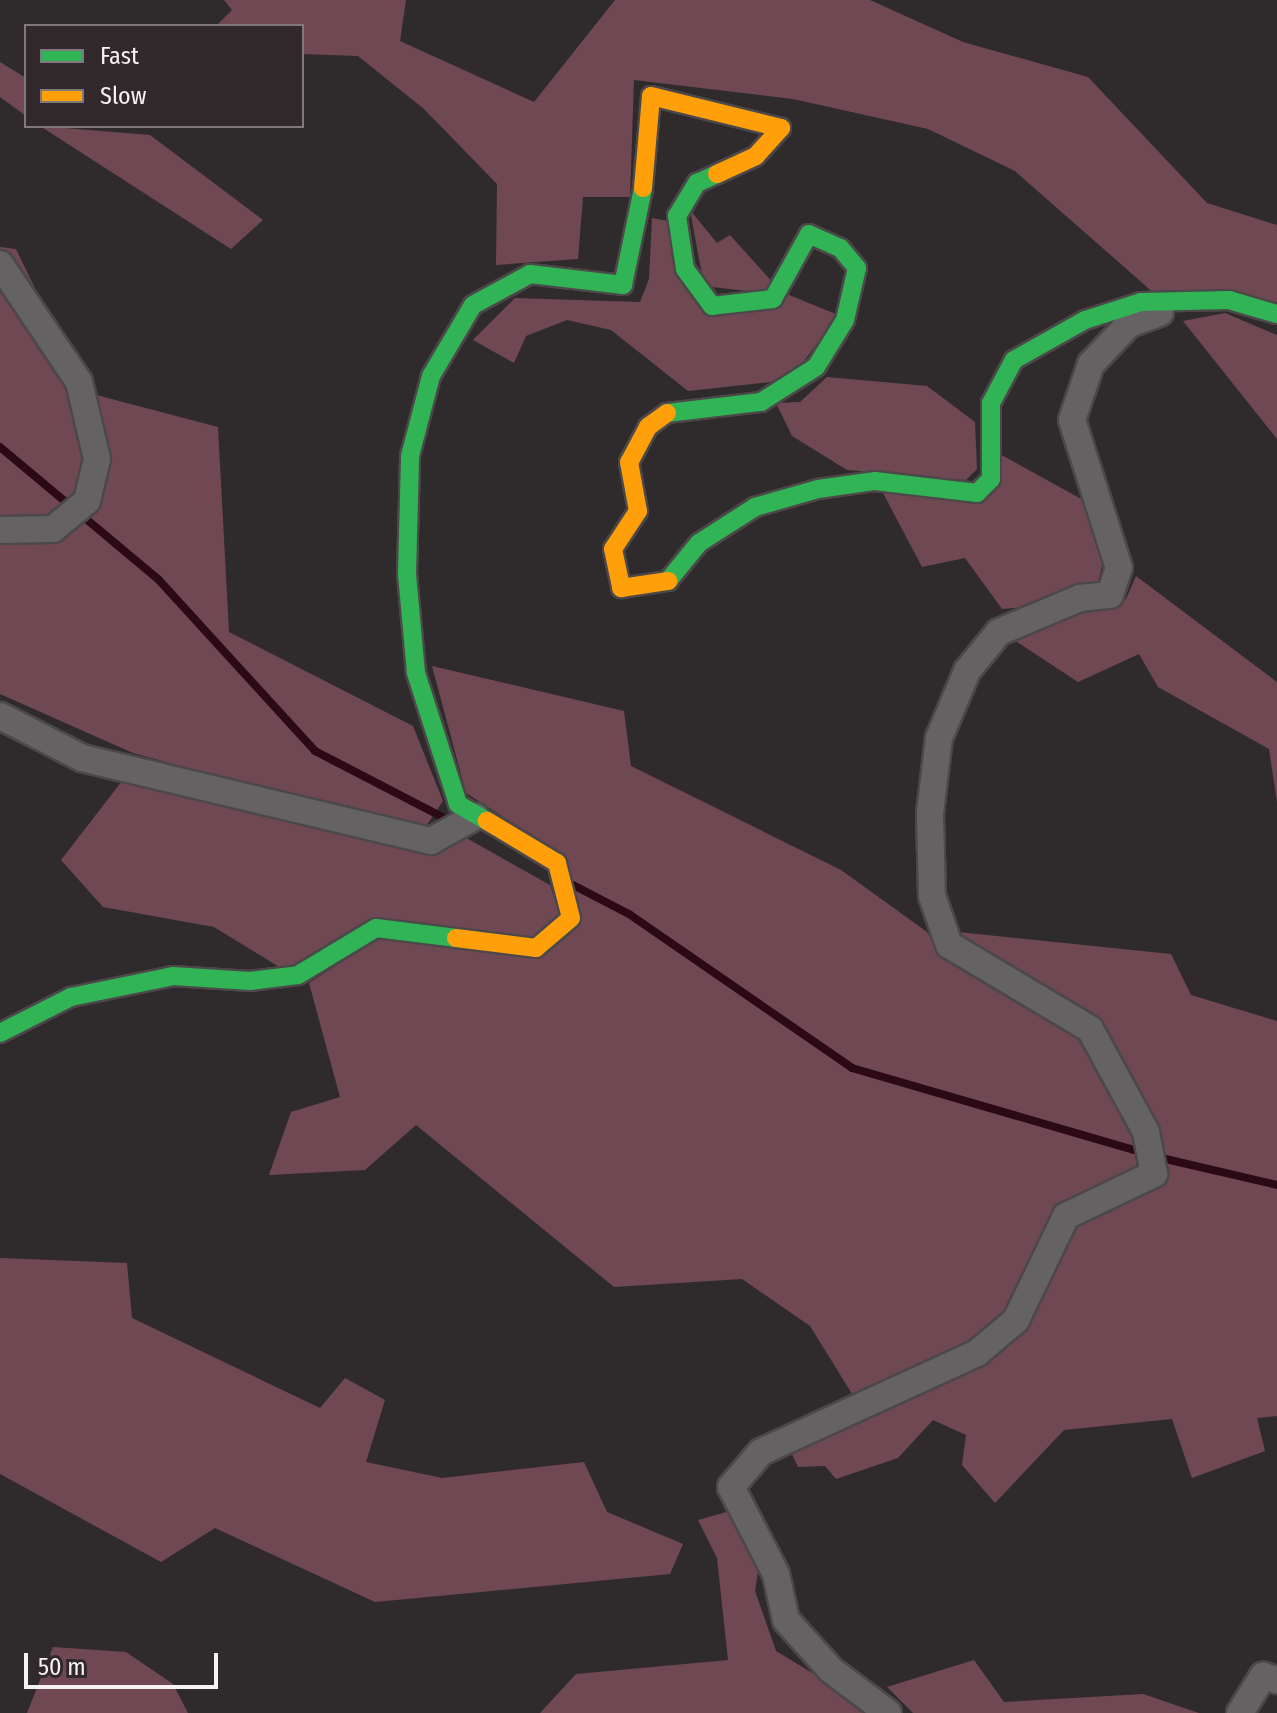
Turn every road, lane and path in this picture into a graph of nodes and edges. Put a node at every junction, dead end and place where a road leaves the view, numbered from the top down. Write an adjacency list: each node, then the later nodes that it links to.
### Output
1 (0, 264): 4 (street)
2 (1186, 304): 3 (street); 6 (street); 9 (street)
3 (1277, 314)
4 (0, 530)
5 (0, 716): 6 (street)
6 (476, 816): 7 (street)
7 (0, 1033)
8 (1277, 1680): 10 (street)
9 (888, 1713)
10 (1240, 1713)

